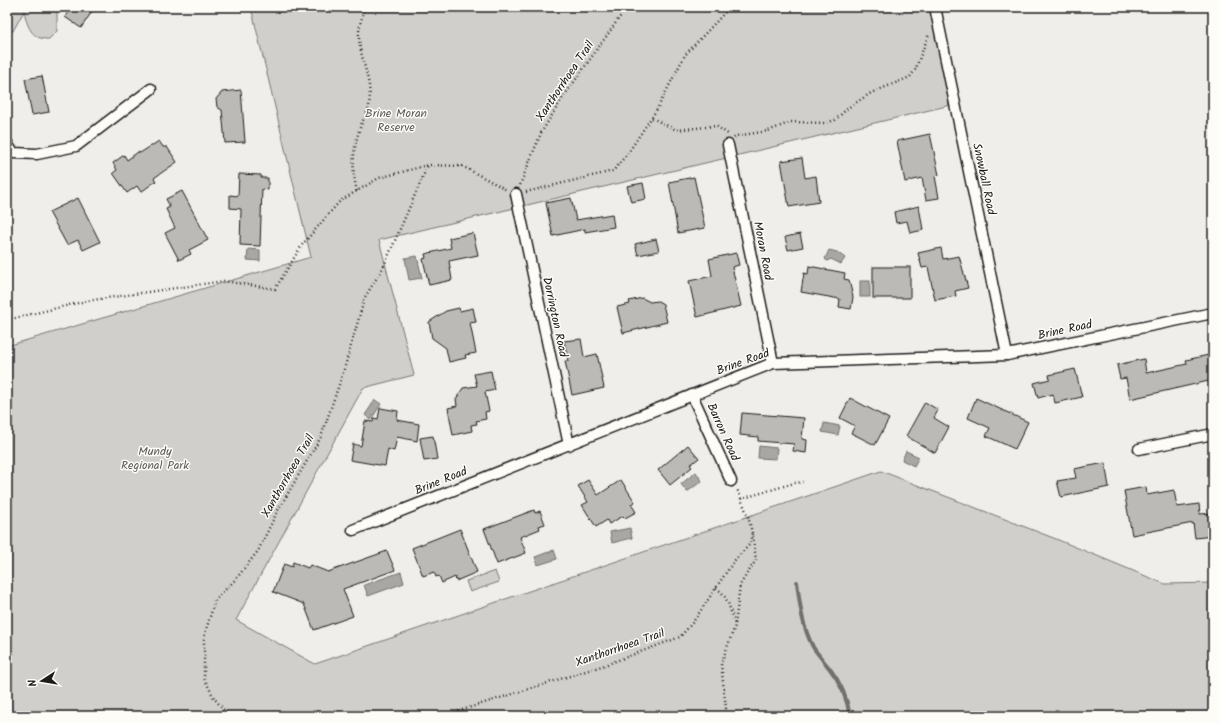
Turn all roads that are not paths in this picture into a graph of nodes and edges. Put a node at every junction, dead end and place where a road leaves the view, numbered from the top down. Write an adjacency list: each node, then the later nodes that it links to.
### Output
1 (935, 7): 7 (street, Snowball Road)
2 (151, 89): 3 (street)
3 (7, 143)
4 (728, 144): 8 (street, Moran Road)
5 (516, 194): 11 (street, Dorrington Road)
6 (1213, 313): 7 (street, Brine Road)
7 (1007, 355): 8 (street, Brine Road)
8 (773, 363): 9 (street, Brine Road)
9 (692, 395): 11 (street, Brine Road); 13 (street, Barron Road)
10 (1213, 434): 12 (street)
11 (569, 445): 14 (street, Brine Road)
12 (1139, 449)
13 (731, 480)
14 (353, 530)

